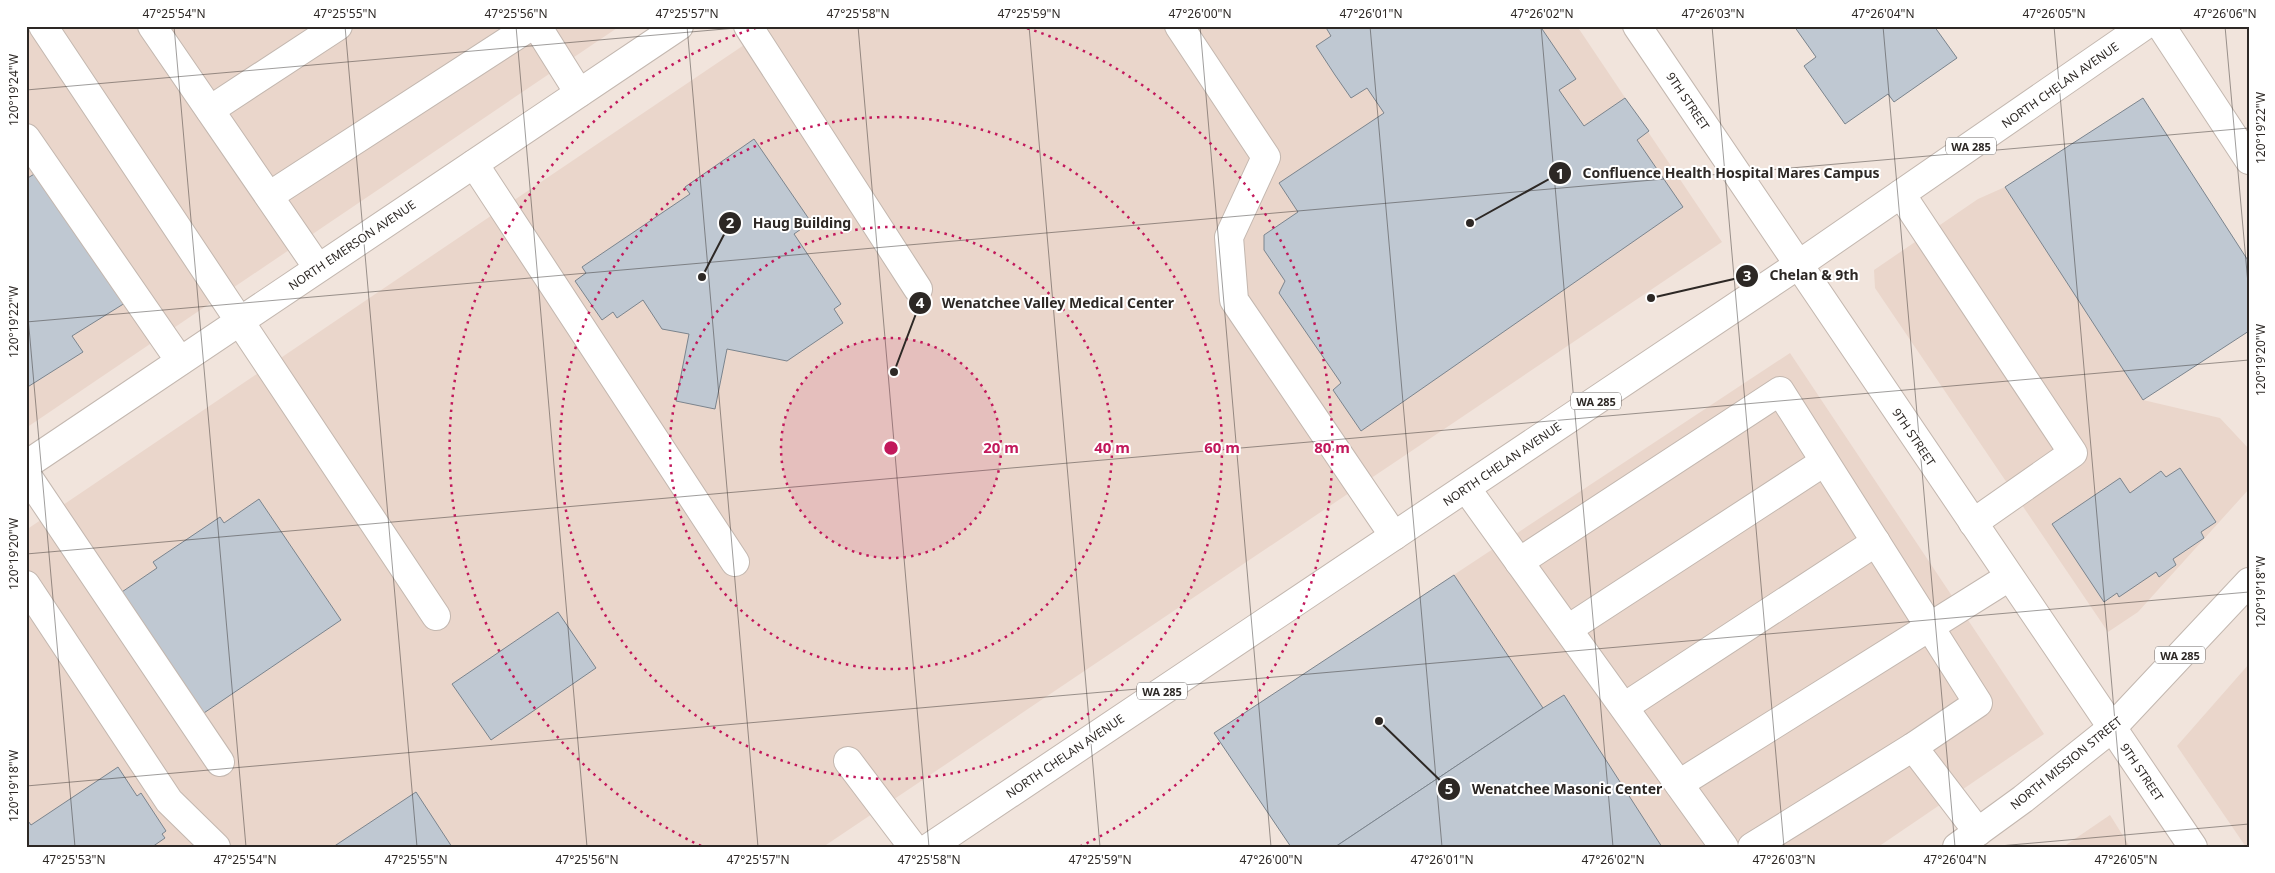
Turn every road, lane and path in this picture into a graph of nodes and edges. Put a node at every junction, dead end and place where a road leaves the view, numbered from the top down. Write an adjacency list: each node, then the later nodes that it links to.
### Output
1 (42, 26): 22 (main road)
2 (338, 26): 13 (main road)
3 (531, 26): 18 (main road)
4 (537, 26): 12 (main road)
5 (678, 26): 12 (main road, NORTH EMERSON AVENUE)
6 (748, 26): 21 (main road)
7 (1179, 26): 29 (main road)
8 (1637, 26): 19 (main road, 9TH STREET)
9 (2144, 26): 17 (main road, NORTH CHELAN AVENUE / WA 285)
10 (2161, 26): 15 (main road)
11 (153, 27): 13 (main road)
12 (579, 93): 16 (main road, NORTH EMERSON AVENUE)
13 (210, 110): 18 (main road)
14 (26, 138): 23 (main road)
15 (2249, 160)
16 (474, 164): 20 (main road, NORTH EMERSON AVENUE); 31 (main road)
17 (1901, 194): 19 (main road, NORTH CHELAN AVENUE / WA 285); 28 (main road)
18 (269, 196): 20 (main road)
19 (1798, 265): 27 (main road, NORTH CHELAN AVENUE / WA 285); 28 (main road, 9TH STREET)
20 (318, 268): 22 (main road, NORTH EMERSON AVENUE)
21 (918, 288)
22 (239, 322): 23 (main road, NORTH EMERSON AVENUE); 36 (main road)
23 (180, 361): 25 (main road, NORTH EMERSON AVENUE)
24 (1824, 462): 30 (main road); 32 (main road); 38 (main road)
25 (26, 465)
26 (26, 474): 43 (main road)
27 (1466, 488): 29 (main road, NORTH CHELAN AVENUE / WA 285); 32 (main road)
28 (1973, 523): 33 (main road, 9TH STREET)
29 (1394, 536): 48 (main road, NORTH CHELAN AVENUE / WA 285)
30 (1876, 542): 37 (main road); 39 (main road)
31 (735, 562)
32 (1519, 562): 38 (main road)
33 (2009, 577): 37 (main road); 40 (main road, 9TH STREET)
34 (2249, 582): 40 (main road, NORTH MISSION STREET / WA 285)
35 (26, 585): 46 (main road)
36 (436, 616)
37 (1930, 627): 41 (main road); 44 (main road)
38 (1568, 629): 39 (main road)
39 (1624, 707): 44 (main road)
40 (2112, 728): 45 (main road, NORTH MISSION STREET / WA 285); 51 (main road, 9TH STREET)
41 (1913, 747): 45 (main road); 50 (main road)
42 (848, 761): 47 (main road)
43 (220, 762)
44 (1679, 784): 49 (main road)
45 (1967, 839)
46 (216, 847)
47 (913, 847)
48 (930, 847)
49 (1724, 847)
50 (1752, 847)
51 (2193, 847)

